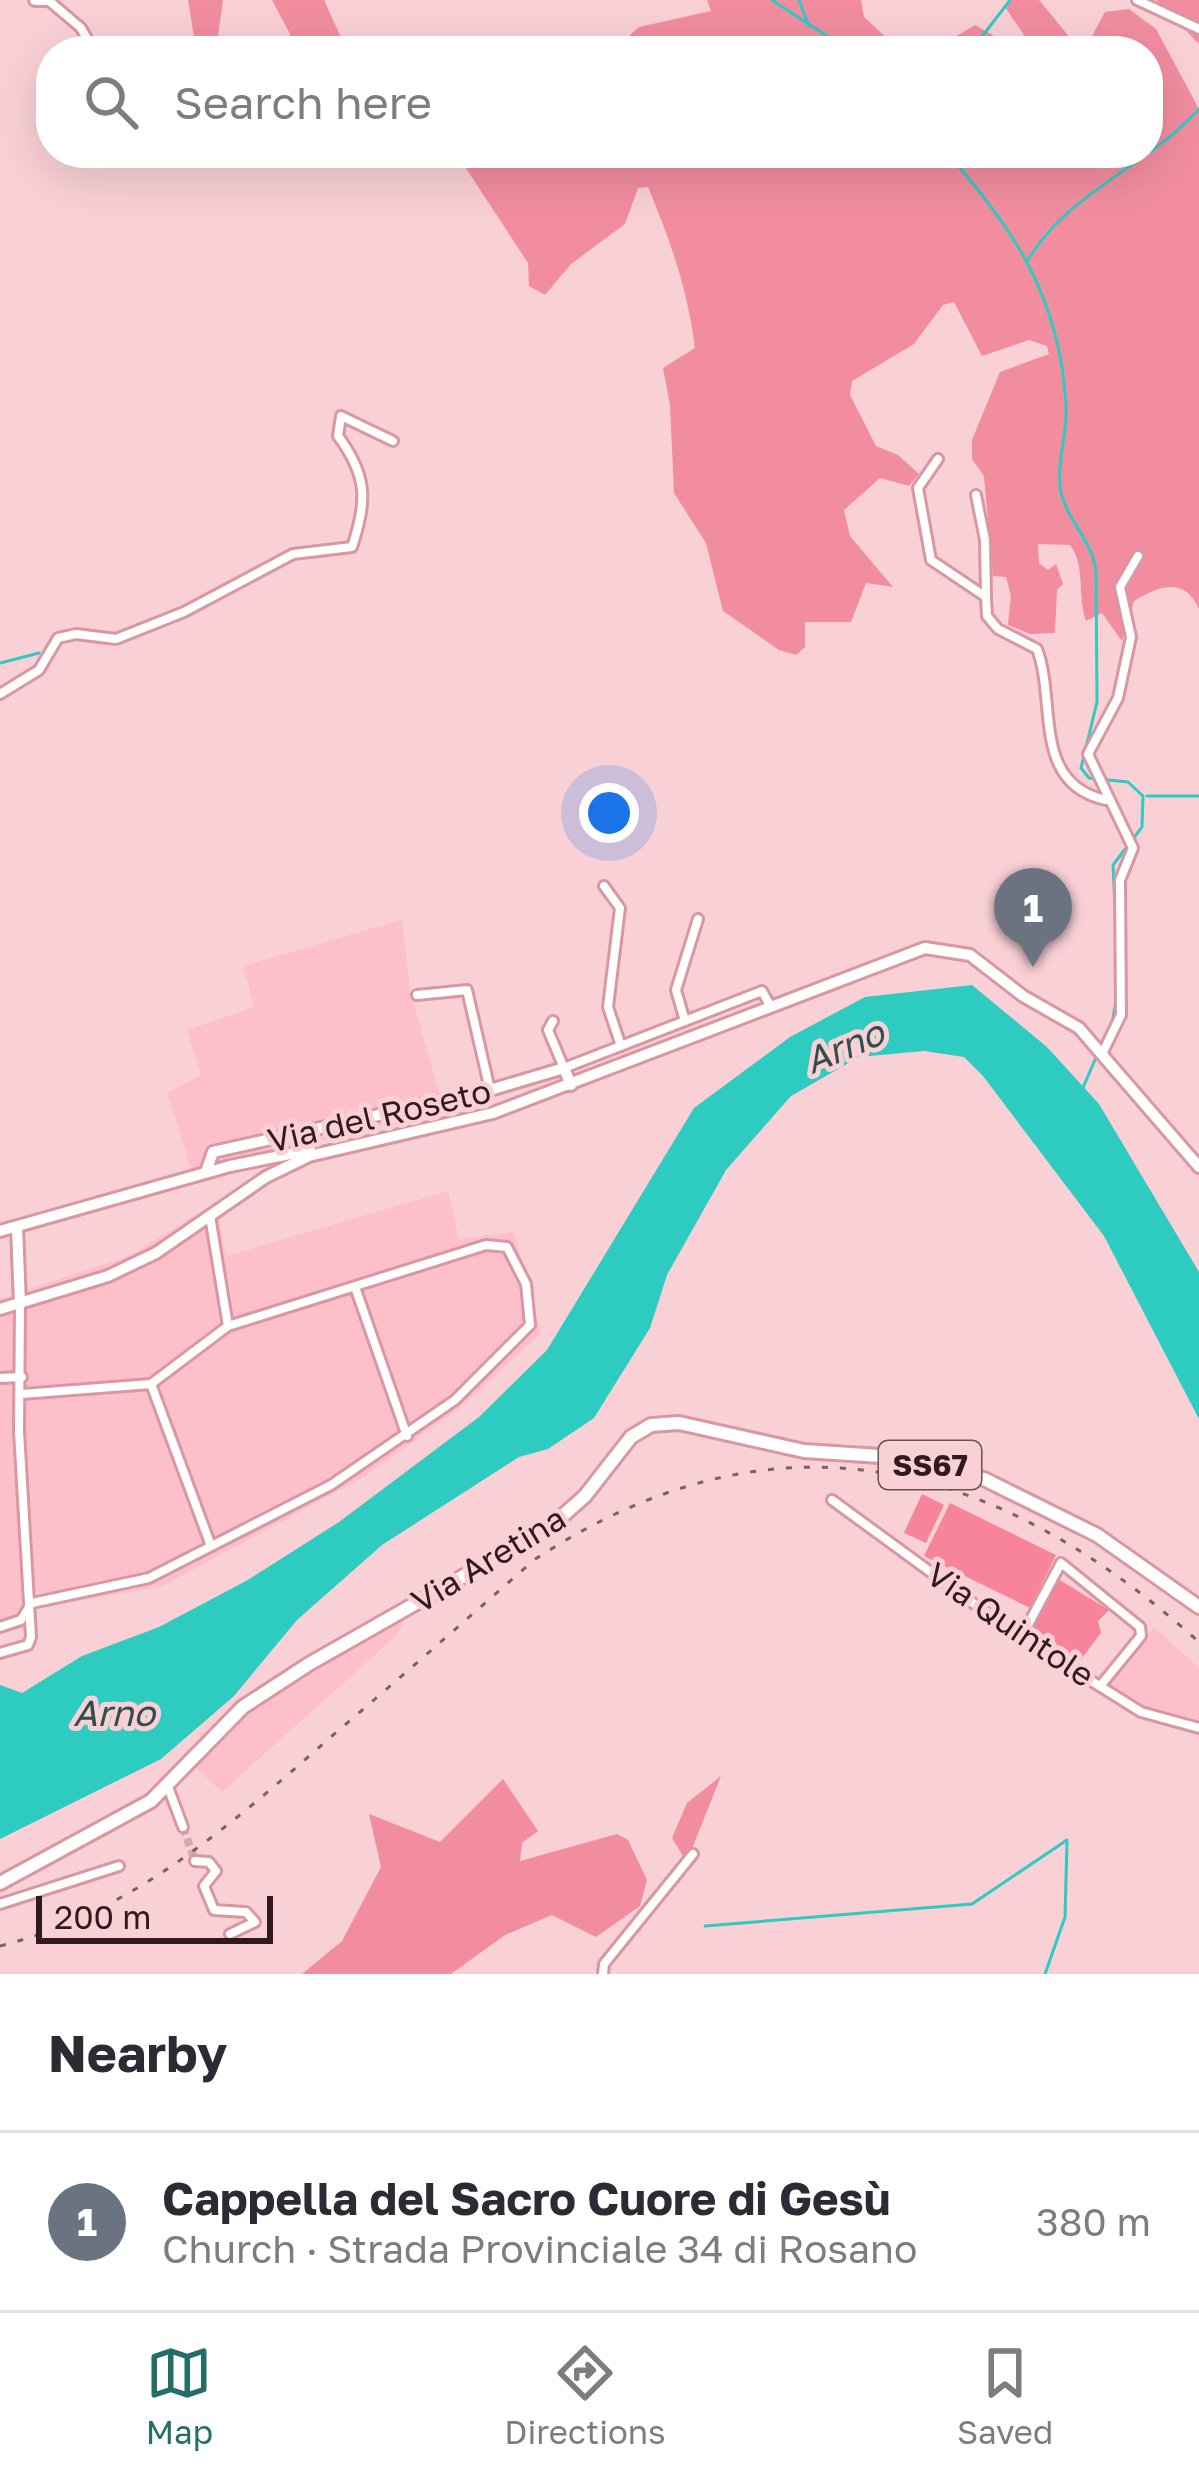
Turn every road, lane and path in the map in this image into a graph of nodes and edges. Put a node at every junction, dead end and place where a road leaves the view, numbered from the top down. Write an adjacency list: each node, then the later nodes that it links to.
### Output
1 (35, 0): 2 (main road)
2 (48, 0): 5 (street)
3 (1137, 0): 4 (street)
4 (1199, 29)
5 (86, 36)
6 (393, 441): 11 (street)
7 (938, 459): 10 (street)
8 (976, 495): 10 (street)
9 (1138, 556): 12 (street)
10 (986, 597): 12 (street)
11 (0, 694)
12 (1108, 800): 20 (street)
13 (604, 886): 19 (street)
14 (698, 919): 17 (street)
15 (417, 995): 23 (street)
16 (771, 1007): 17 (street, Via del Roseto); 20 (main road); 22 (main road)
17 (685, 1021): 19 (street, Via del Roseto)
18 (553, 1022): 21 (street)
19 (621, 1046): 21 (street, Via del Roseto)
20 (1101, 1050): 25 (main road)
21 (564, 1068): 22 (main road); 23 (main road, Via del Roseto)
22 (571, 1085): 24 (main road)
23 (490, 1090): 26 (main road, Via del Roseto)
24 (338, 1146): 26 (main road); 27 (main road)
25 (1199, 1167)
26 (206, 1172): 28 (main road)
27 (210, 1216): 31 (main road); 33 (street)
28 (16, 1227): 29 (main road); 31 (main road)
29 (0, 1231)
30 (355, 1287): 33 (street); 38 (street); 38 (street)
31 (20, 1304): 32 (main road); 34 (street)
32 (0, 1310)
33 (228, 1326): 36 (street)
34 (23, 1377): 35 (street); 37 (street)
35 (0, 1378)
36 (151, 1384): 37 (street); 40 (street)
37 (22, 1394): 41 (street)
38 (407, 1436): 40 (street)
39 (832, 1500): 44 (street, Via Quintole)
40 (211, 1546): 41 (street)
41 (32, 1603): 43 (street); 45 (street)
42 (1199, 1607): 48 (main road, Via Aretina / SS67)
43 (0, 1627)
44 (1022, 1636): 46 (street, Via Quintole); 46 (street)
45 (0, 1653)
46 (1101, 1685): 47 (street, Via Quintole)
47 (1199, 1728)
48 (168, 1787): 49 (street); 53 (main road, Via Aretina / SS67)
49 (182, 1826)
50 (693, 1854): 56 (street)
51 (195, 1861): 55 (street)
52 (119, 1865): 54 (street)
53 (0, 1883)
54 (0, 1904)
55 (230, 1934)
56 (603, 1974)

